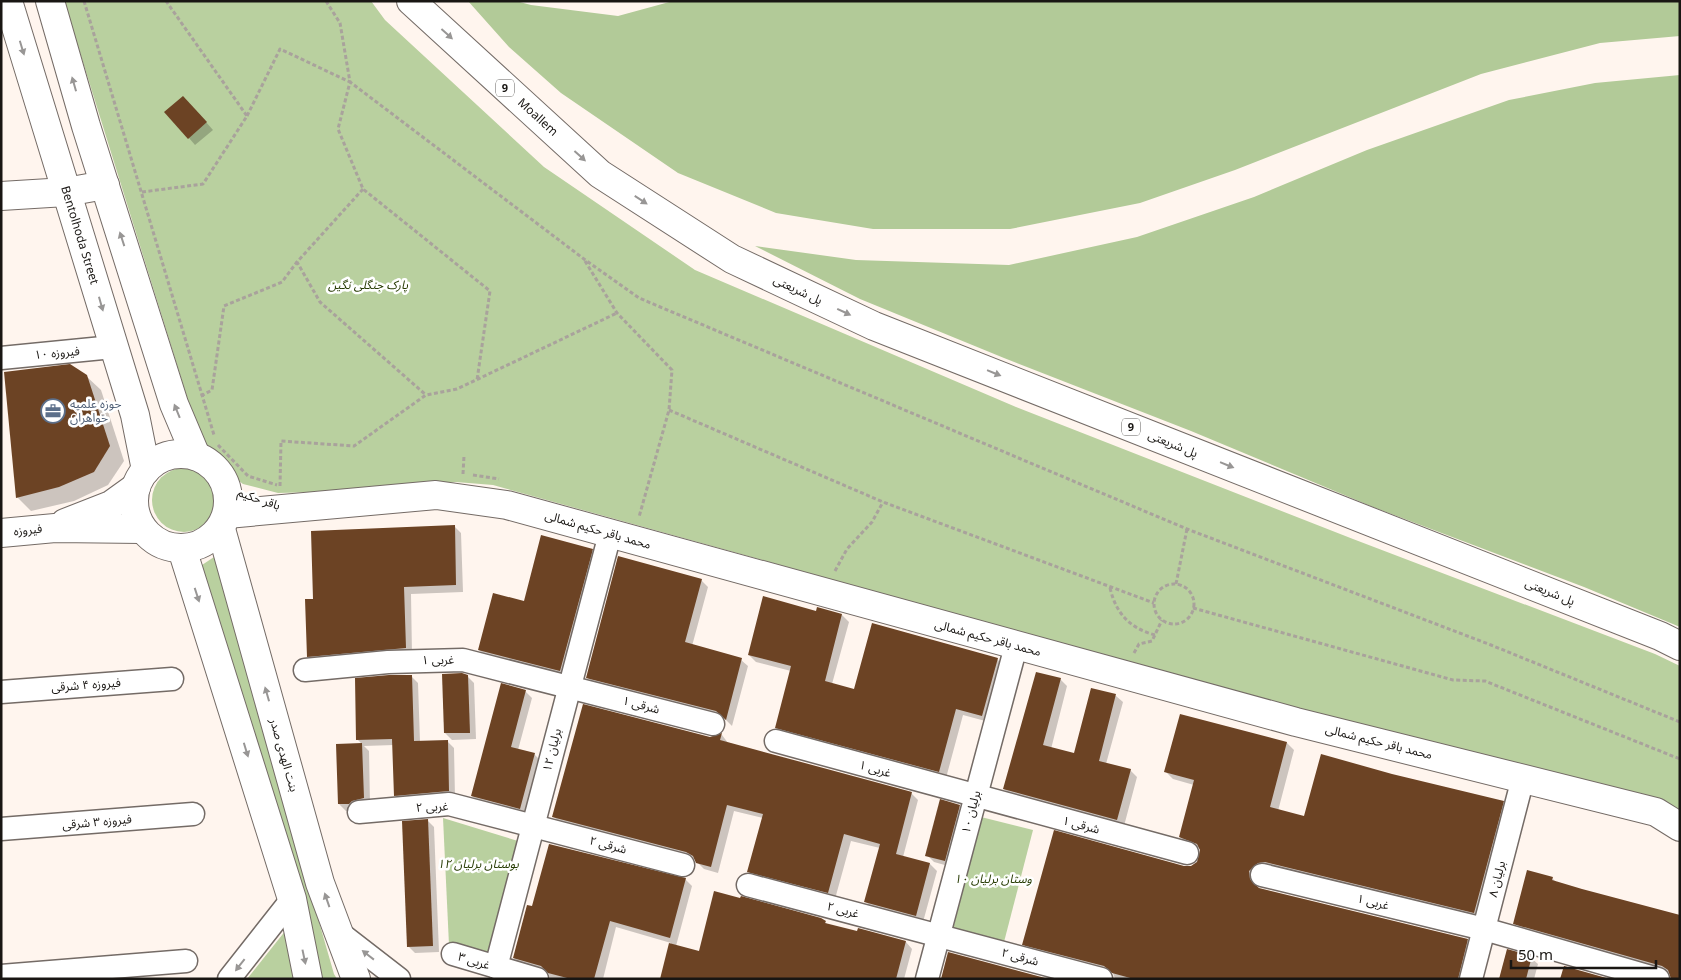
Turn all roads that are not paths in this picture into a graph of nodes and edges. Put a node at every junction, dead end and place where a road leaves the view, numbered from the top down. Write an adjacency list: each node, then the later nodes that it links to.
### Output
1 (8, 1): 5 (street, Bentolhoda Street, one-way to 5)
2 (50, 1): 4 (street, one-way to 2)
3 (411, 1): 20 (street, پل شریعتی / 9, one-way to 20)
4 (105, 185): 5 (street); 9 (street, one-way to 4)
5 (66, 192): 6 (street); 7 (street, Bentolhoda Street, one-way to 7)
6 (1, 196)
7 (113, 348): 8 (street, فیروزه ۱۰); 10 (street, Bentolhoda Street)
8 (1, 358)
9 (196, 456): 10 (street); 11 (street)
10 (141, 478): 14 (street); 15 (street)
11 (227, 487): 12 (street, باقر حکیم); 13 (street)
12 (286, 493): 13 (street, باقر حکیم); 17 (street, محمد باقر حکیم شمالی)
13 (224, 521): 18 (street); 40 (street, بنت الهدی صدر, one-way to 13)
14 (55, 528): 15 (street); 16 (street, فیروزه)
15 (142, 528): 18 (street)
16 (1, 533)
17 (610, 534): 19 (street, محمد باقر حکیم شمالی); 23 (street, برلیان ۱۲)
18 (182, 549): 38 (street, one-way to 38)
19 (1016, 646): 27 (street, محمد باقر حکیم شمالی); 28 (street, برلیان ۱۰)
20 (1680, 646)
21 (305, 670): 23 (street, ۱ غربی)
22 (172, 679): 24 (street, فیروزه ۴ شرقی)
23 (569, 686): 25 (street, ۱ شرقی); 31 (street, برلیان ۱۲)
24 (1, 692)
25 (713, 724)
26 (776, 741): 28 (street, ۱ غربی)
27 (1523, 778): 32 (street, محمد باقر حکیم شمالی); 39 (street, برلیان ۸)
28 (975, 797): 34 (street, ۱ شرقی); 41 (street, برلیان ۱۰)
29 (360, 812): 31 (street, ۲ غربی)
30 (193, 814): 33 (street, فیروزه ۳ شرقی)
31 (533, 825): 35 (street, ۲ شرقی); 44 (street, برلیان ۱۲)
32 (1680, 827)
33 (1, 829)
34 (1187, 853)
35 (684, 865)
36 (1262, 875): 39 (street, ۱ غربی)
37 (748, 885): 41 (street, ۲ غربی)
38 (292, 899): 46 (street, one-way to 46); 47 (street, one-way to 47)
39 (1484, 929): 53 (street, برلیان ۸); 54 (street)
40 (337, 931): 48 (street, بنت الهدی صدر); 49 (street, one-way to 40)
41 (939, 936): 51 (street, برلیان ۱۰); 52 (street, ۲ شرقی)
42 (453, 954): 44 (street, ۳ غربی)
43 (186, 961): 45 (street)
44 (496, 968): 50 (street, ۳ غربی)
45 (1, 976)
46 (229, 979)
47 (308, 979)
48 (356, 979)
49 (399, 979)
50 (537, 979)
51 (927, 979)
52 (1101, 979)
53 (1471, 979)
54 (1658, 979)

